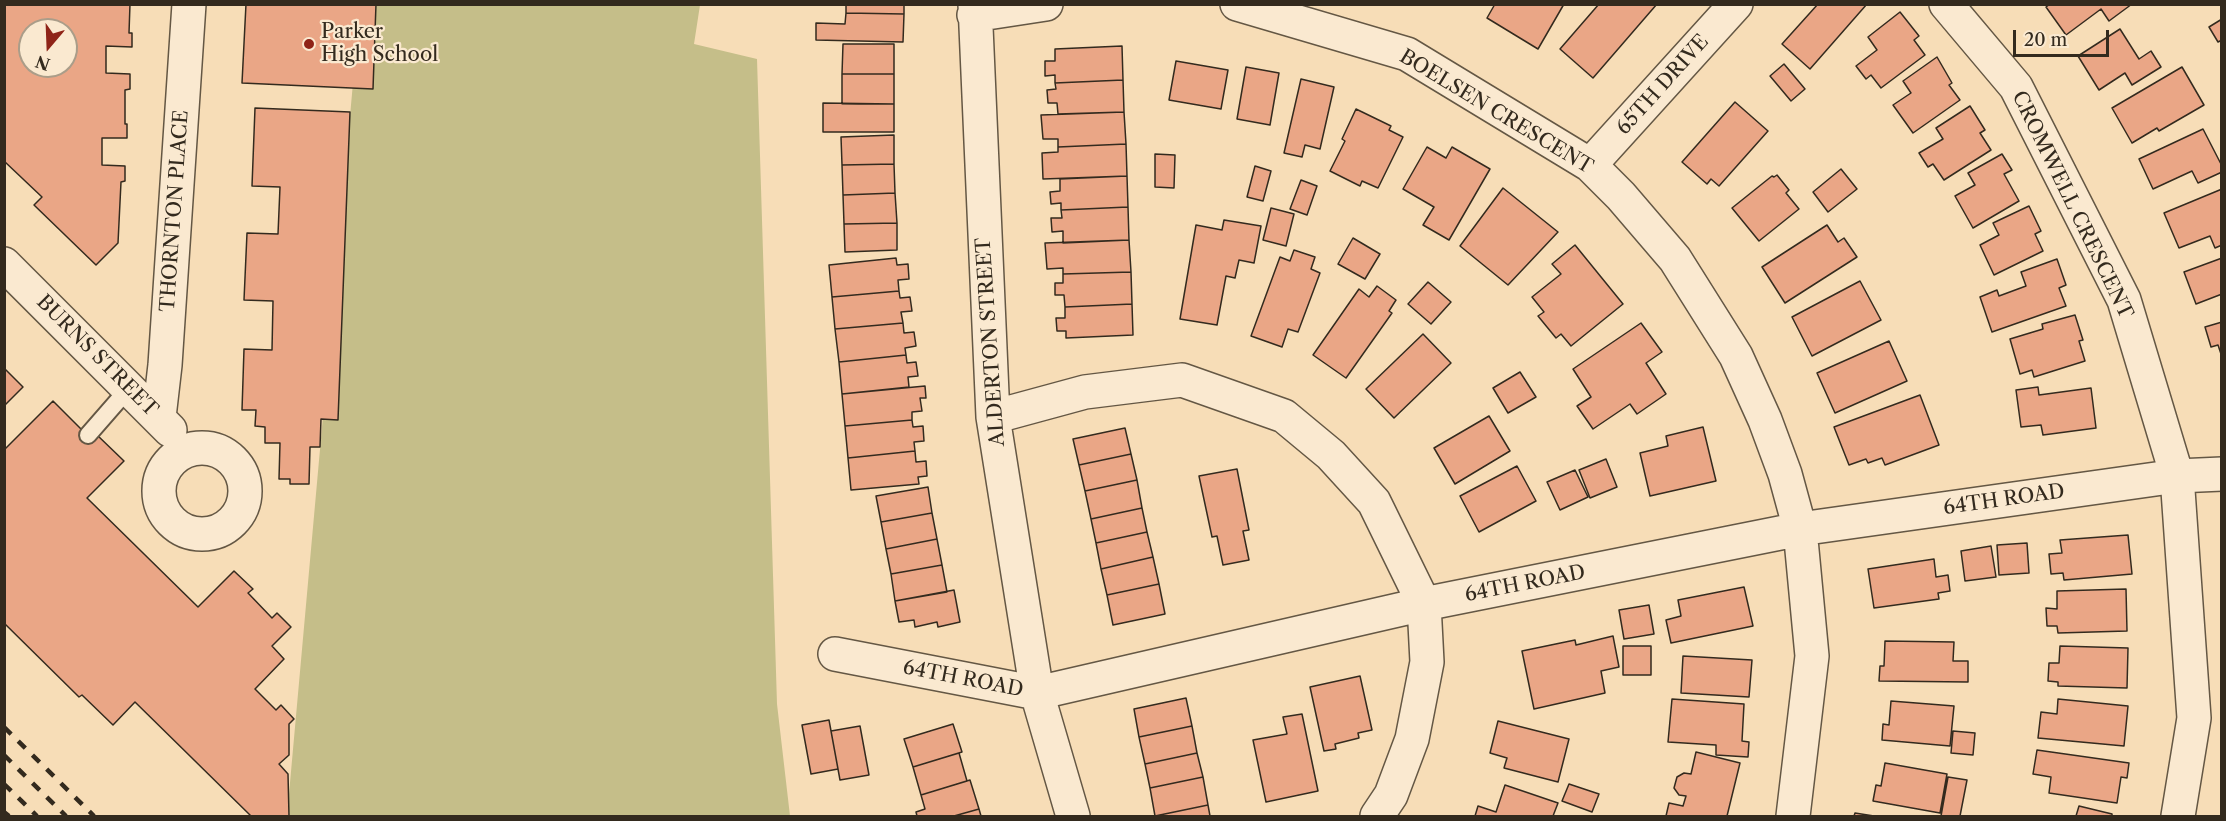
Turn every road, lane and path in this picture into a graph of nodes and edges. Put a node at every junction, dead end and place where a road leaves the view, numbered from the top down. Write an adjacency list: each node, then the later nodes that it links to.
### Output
1 (189, 4): 10 (street, THORNTON PLACE)
2 (1046, 4): 6 (street)
3 (1237, 4): 7 (street, BOELSEN CRESCENT)
4 (1736, 4): 7 (street, 65TH DRIVE)
5 (1946, 4): 15 (street, CROMWELL CRESCENT)
6 (975, 10): 11 (street, ALDERTON STREET)
7 (1590, 165): 16 (street, BOELSEN CRESCENT)
8 (4, 264): 9 (street, BURNS STREET)
9 (129, 388): 10 (street, BURNS STREET); 12 (lane)
10 (159, 417): 13 (street, BURNS STREET)
11 (993, 417): 17 (street); 19 (street, ALDERTON STREET)
12 (88, 435)
13 (187, 449)
14 (2222, 474): 15 (street, 64TH ROAD)
15 (2177, 476): 16 (street, 64TH ROAD); 23 (street, CROMWELL CRESCENT)
16 (1800, 528): 17 (street, 64TH ROAD); 22 (street, BOELSEN CRESCENT)
17 (1424, 604): 19 (street, 64TH ROAD); 21 (street)
18 (835, 654): 19 (street, 64TH ROAD)
19 (1037, 693): 20 (street, ALDERTON STREET)
20 (1073, 816)
21 (1377, 816)
22 (1793, 816)
23 (2178, 816)

